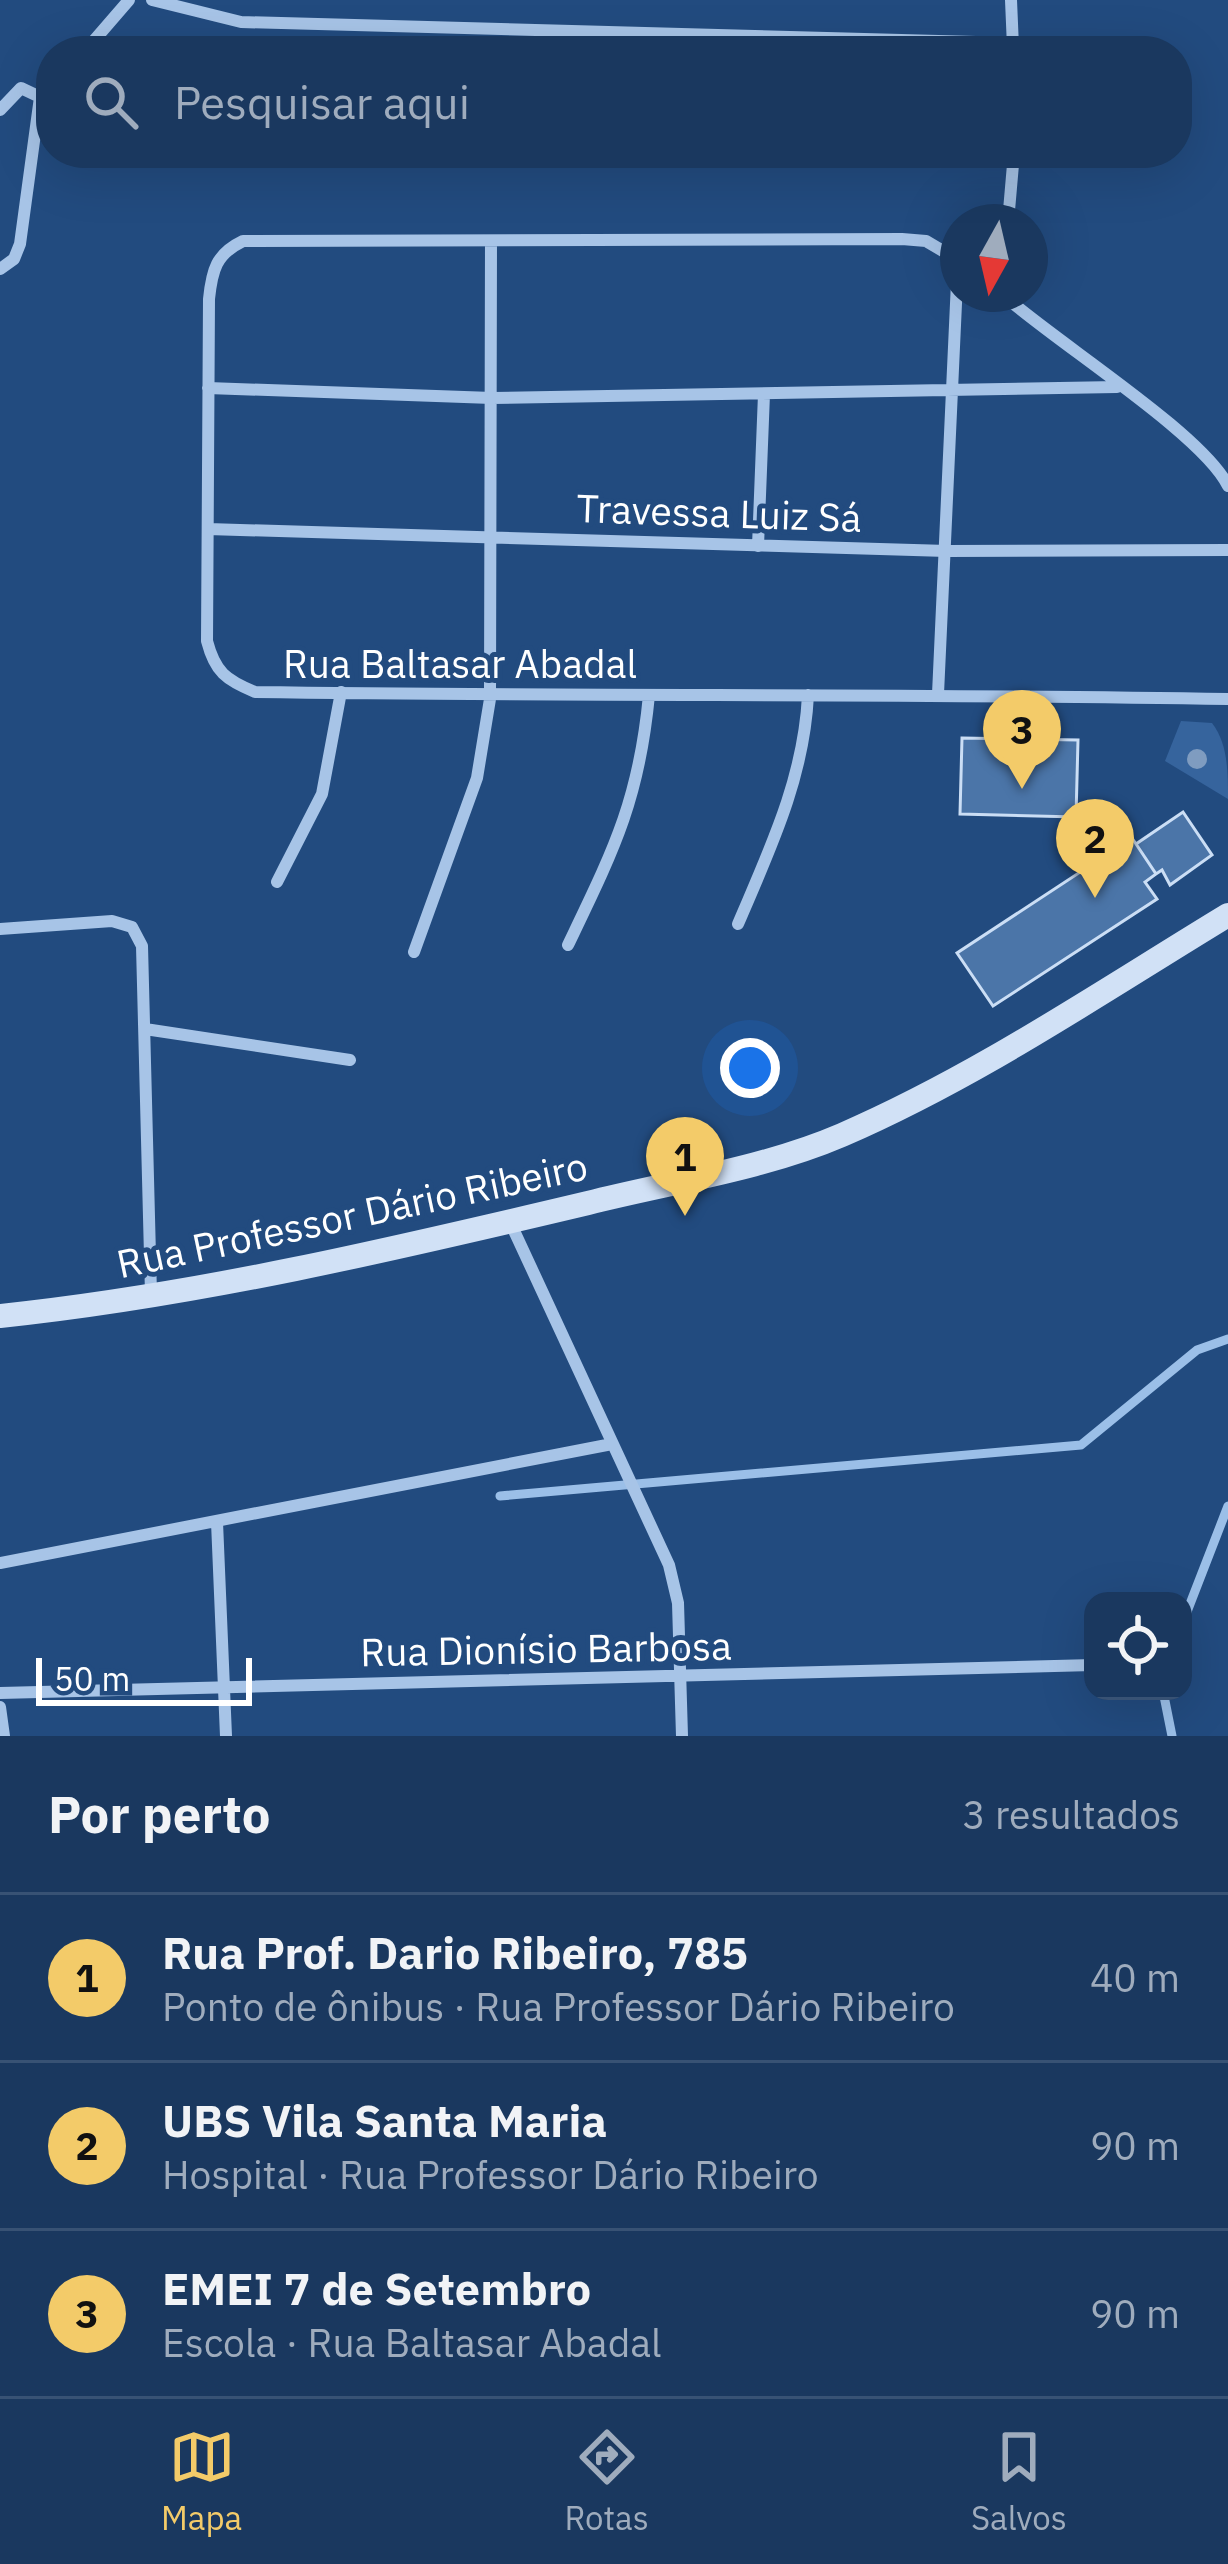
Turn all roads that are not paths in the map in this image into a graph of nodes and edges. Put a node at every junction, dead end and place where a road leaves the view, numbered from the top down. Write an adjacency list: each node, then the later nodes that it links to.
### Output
1 (129, 0): 4 (street)
2 (152, 0): 5 (street)
3 (1011, 0): 6 (street)
4 (99, 36)
5 (674, 36)
6 (1013, 36)
7 (36, 95): 8 (street)
8 (0, 110)
9 (36, 126): 14 (street)
10 (1013, 168): 11 (street)
11 (1010, 204)
12 (491, 241): 13 (street, Rua Baltasar Abadal); 18 (street, Rua Baltasar Abadal); 21 (street)
13 (940, 249)
14 (0, 268)
15 (955, 312): 19 (street)
16 (1024, 312): 17 (street)
17 (1117, 387): 19 (street); 22 (street)
18 (208, 388): 21 (street); 23 (street, Rua Baltasar Abadal)
19 (951, 391): 20 (street); 27 (street)
20 (764, 394): 21 (street); 25 (street)
21 (491, 398): 24 (street)
22 (1228, 486)
23 (208, 529): 24 (street, Travessa Luiz Sá); 28 (street, Rua Baltasar Abadal)
24 (489, 534): 25 (street, Travessa Luiz Sá); 32 (street)
25 (758, 546): 27 (street, Travessa Luiz Sá)
26 (1228, 550): 27 (street, Travessa Luiz Sá)
27 (947, 551): 29 (street)
28 (341, 692): 32 (street, Rua Baltasar Abadal); 34 (street)
29 (938, 694): 31 (street, Rua Baltasar Abadal); 33 (street, Rua Baltasar Abadal)
30 (649, 695): 31 (street, Rua Baltasar Abadal); 32 (street, Rua Baltasar Abadal); 38 (street)
31 (808, 695): 36 (street)
32 (490, 699): 39 (street)
33 (1228, 699)
34 (277, 882)
35 (1228, 915): 42 (street, Rua Professor Dário Ribeiro)
36 (738, 924)
37 (0, 929): 40 (street)
38 (568, 945)
39 (414, 952)
40 (146, 1029): 41 (street); 43 (street)
41 (350, 1060)
42 (510, 1221): 43 (street, Rua Professor Dário Ribeiro); 45 (street)
43 (151, 1298): 44 (street, Rua Professor Dário Ribeiro)
44 (0, 1316)
45 (612, 1444): 46 (street); 49 (street)
46 (217, 1522): 47 (street); 50 (street)
47 (0, 1563)
48 (1084, 1665): 49 (street, Rua Dionísio Barbosa)
49 (682, 1676): 50 (street, Rua Dionísio Barbosa); 55 (street)
50 (224, 1687): 51 (street, Rua Dionísio Barbosa); 54 (street)
51 (0, 1693)
52 (0, 1708): 53 (street)
53 (4, 1736)
54 (226, 1736)
55 (682, 1736)

